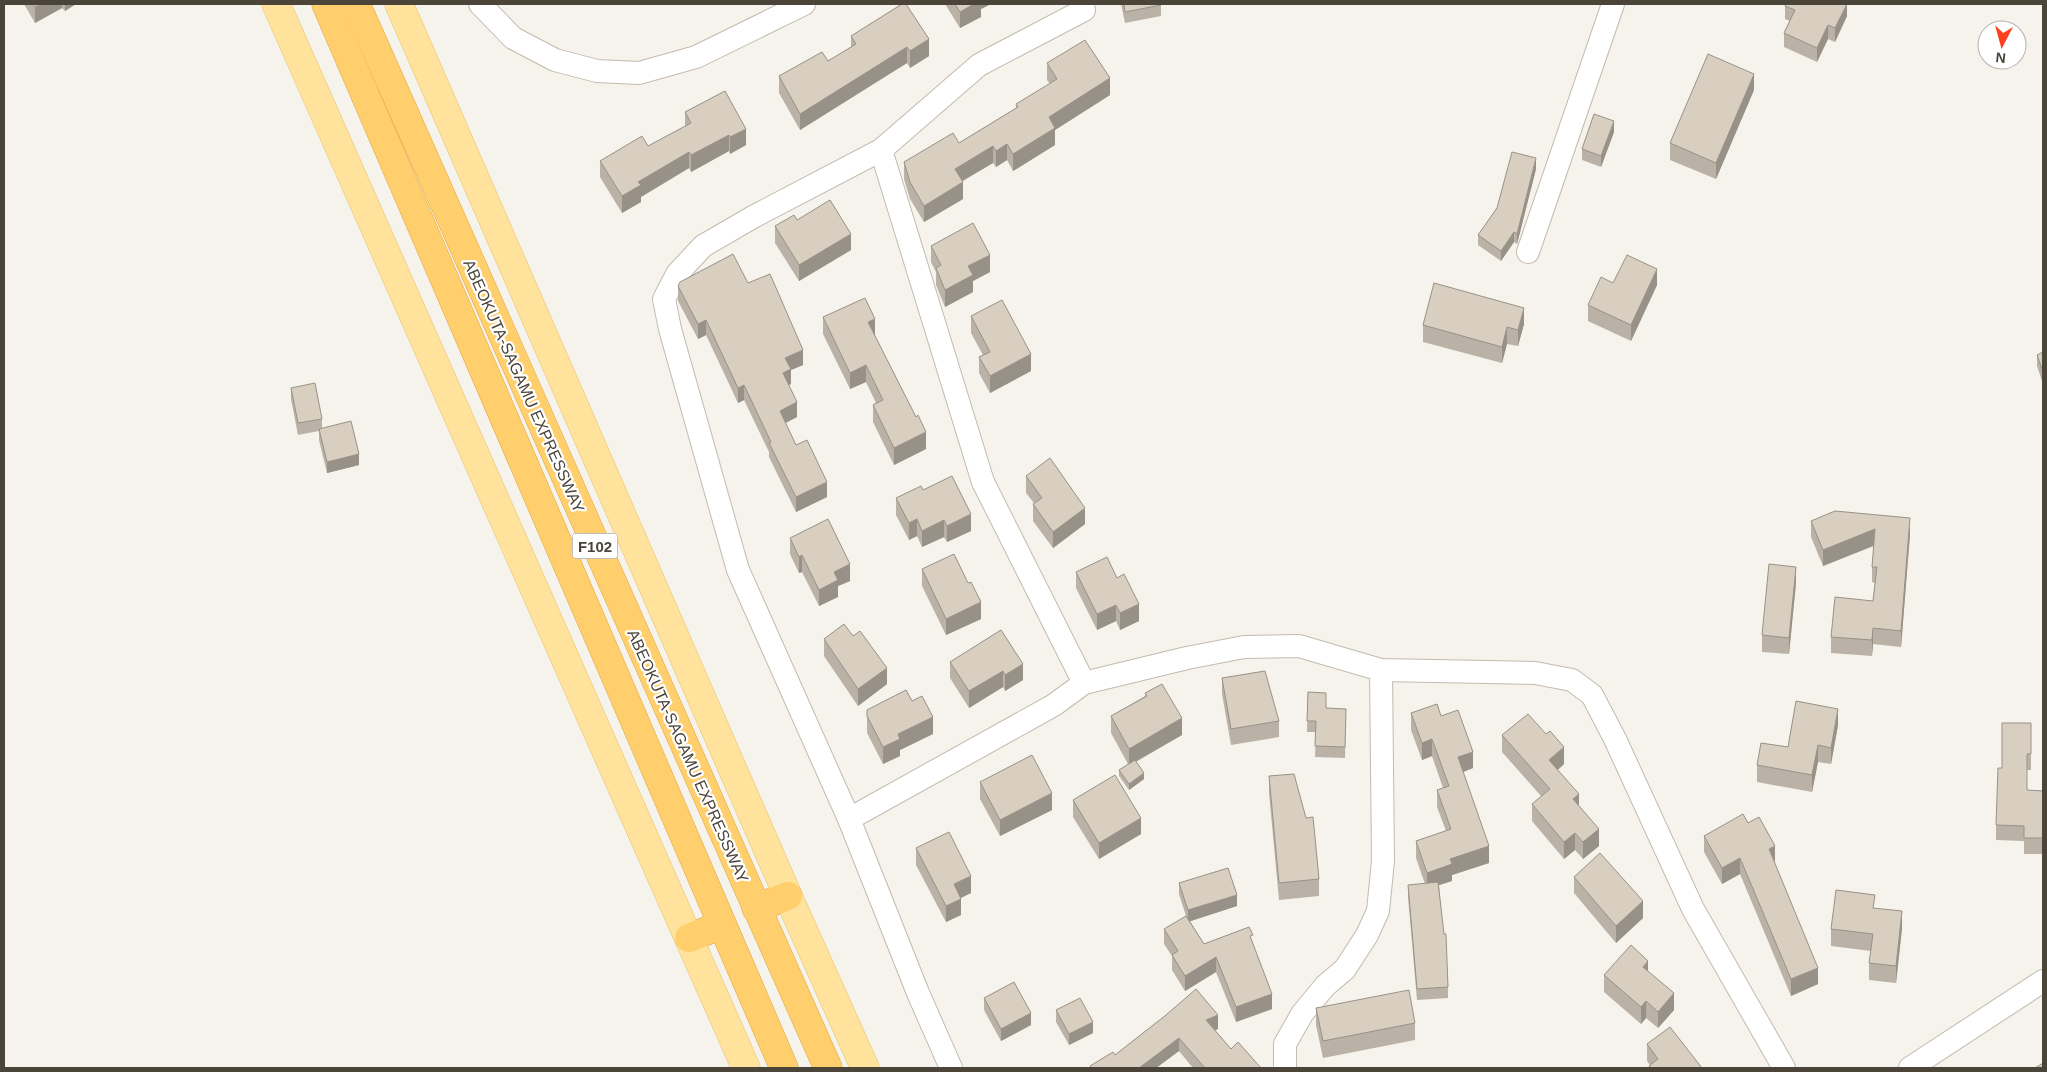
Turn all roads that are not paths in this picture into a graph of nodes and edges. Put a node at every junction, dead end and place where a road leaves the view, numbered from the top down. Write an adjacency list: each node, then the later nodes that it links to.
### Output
1 (276, 4): 17 (main road)
2 (326, 4): 16 (highway, ABEOKUTA-SAGAMU EXPRESSWAY / F102)
3 (399, 4): 14 (main road)
4 (480, 4): 5 (street)
5 (804, 4)
6 (1613, 4): 10 (street)
7 (1084, 10): 9 (street)
8 (360, 13): 15 (highway, ABEOKUTA-SAGAMU EXPRESSWAY / F102)
9 (881, 150): 12 (street); 13 (street)
10 (1528, 252)
11 (1381, 670): 12 (street); 24 (street); 25 (street)
12 (1084, 683): 13 (street)
13 (849, 819): 23 (street)
14 (788, 896): 15 (highway); 22 (main road)
15 (756, 908): 21 (highway, ABEOKUTA-SAGAMU EXPRESSWAY / F102)
16 (721, 925): 17 (highway); 20 (highway, ABEOKUTA-SAGAMU EXPRESSWAY / F102)
17 (689, 938): 19 (main road)
18 (2043, 981): 26 (street)
19 (746, 1068)
20 (784, 1068)
21 (828, 1068)
22 (865, 1068)
23 (951, 1068)
24 (1285, 1068)
25 (1784, 1068)
26 (1910, 1068)

